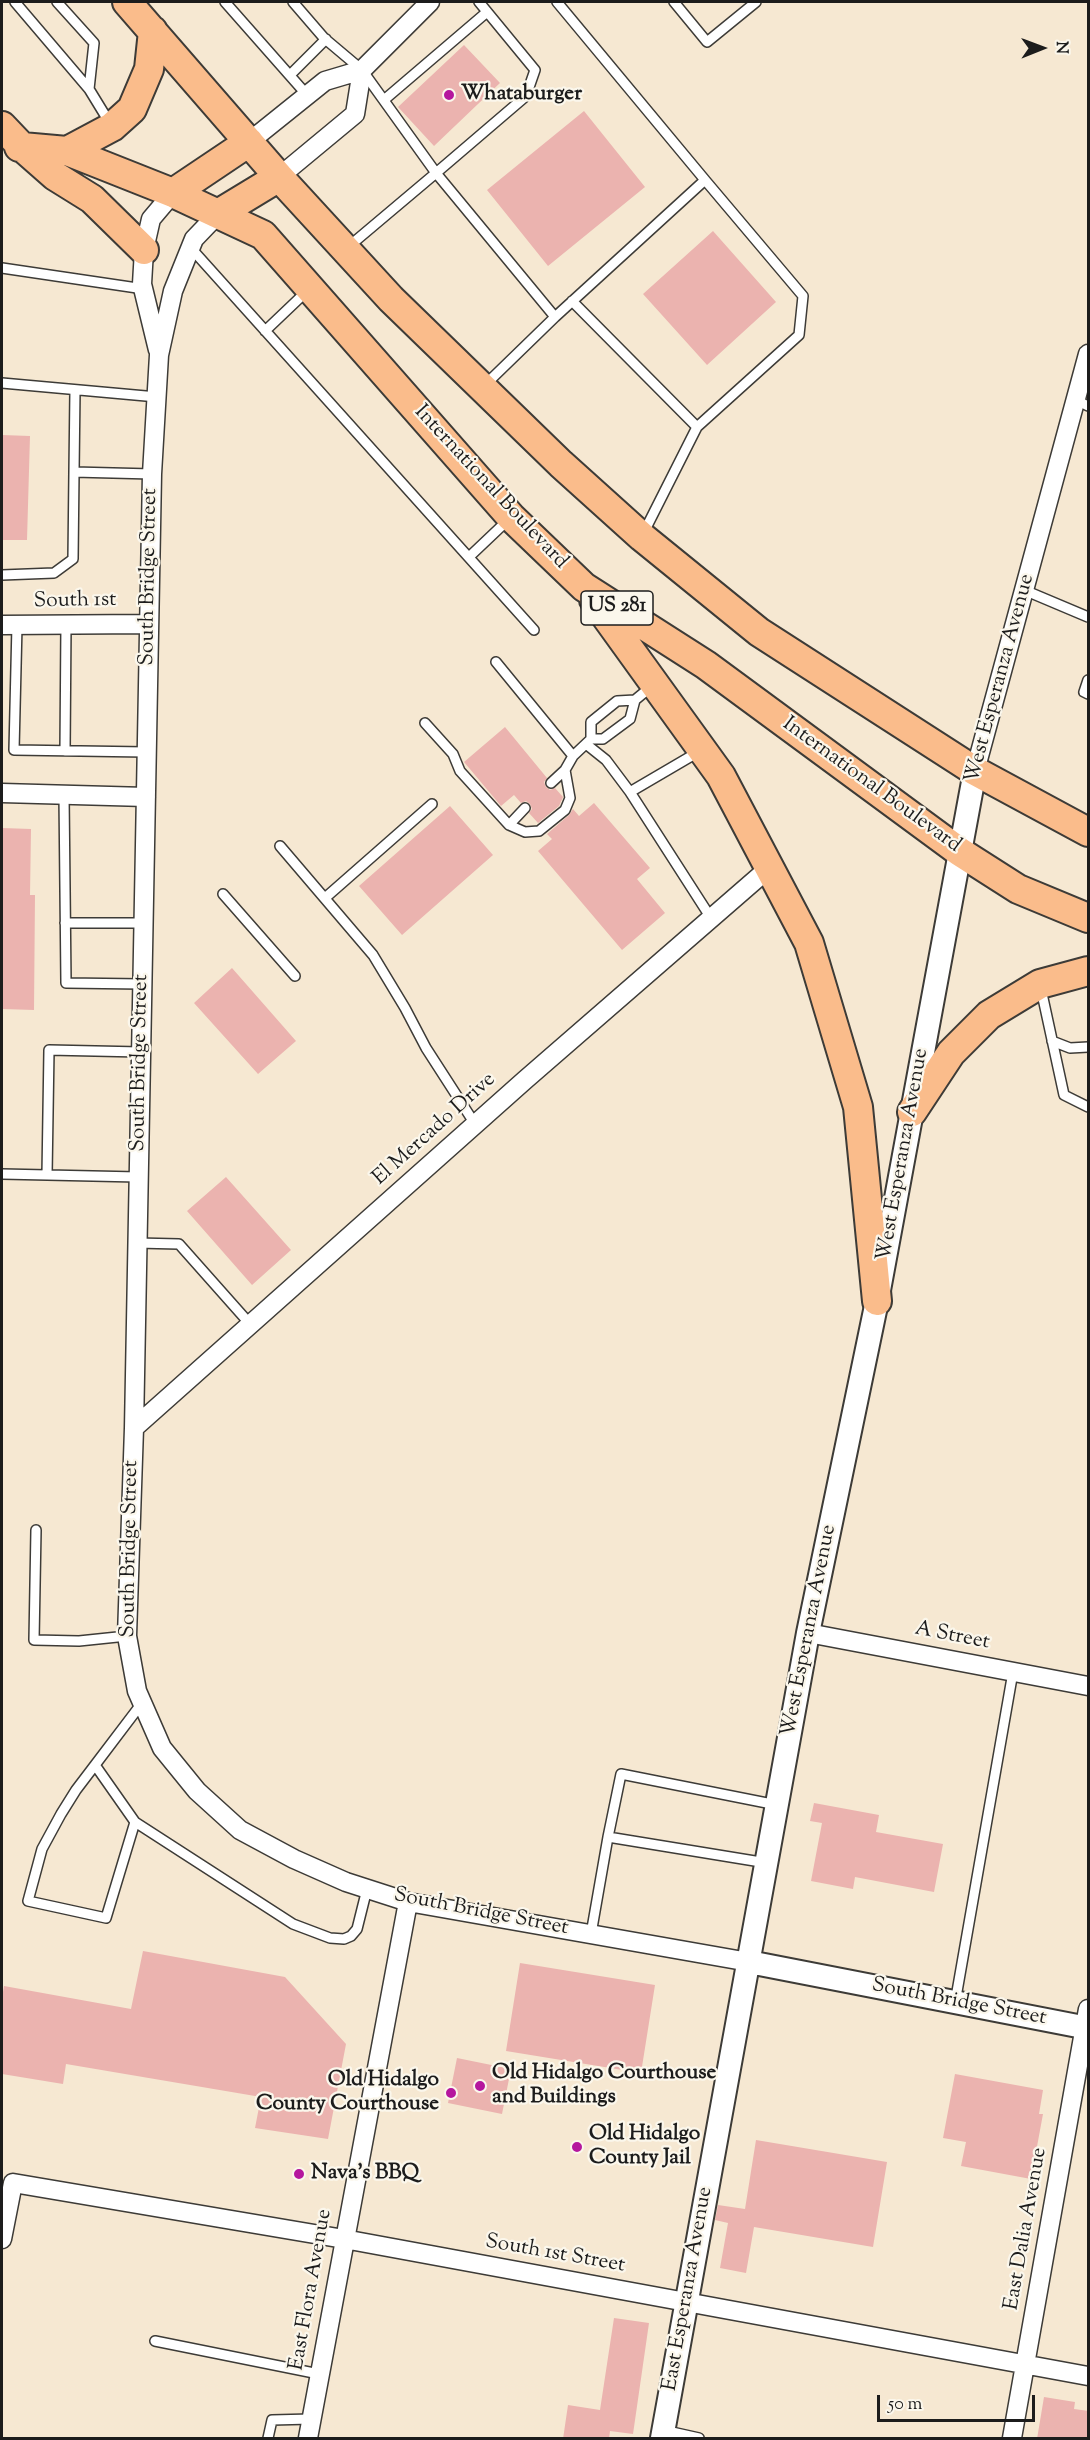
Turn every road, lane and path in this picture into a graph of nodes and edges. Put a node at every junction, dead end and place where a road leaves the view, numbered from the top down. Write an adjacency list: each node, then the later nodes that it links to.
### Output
1 (15, 2): 16 (lane)
2 (57, 2): 16 (lane)
3 (127, 2): 12 (main road)
4 (225, 2): 15 (lane)
5 (293, 2): 13 (lane)
6 (430, 2): 14 (street)
7 (479, 2): 11 (lane)
8 (557, 2): 26 (lane)
9 (674, 2): 10 (lane)
10 (756, 2)
11 (488, 12): 18 (lane); 24 (lane)
12 (153, 31): 20 (main road); 21 (main road)
13 (326, 39): 14 (lane); 15 (lane)
14 (362, 70): 17 (street); 18 (lane); 25 (street)
15 (290, 75): 17 (lane)
16 (89, 89): 20 (lane)
17 (307, 95): 21 (street)
18 (384, 100): 24 (lane)
19 (2, 126): 22 (main road)
20 (112, 127): 23 (main road)
21 (249, 142): 25 (main road); 27 (main road)
22 (12, 146): 23 (main road, International Boulevard); 31 (main road)
23 (67, 151): 27 (main road, International Boulevard)
24 (436, 173): 30 (lane); 36 (lane)
25 (279, 177): 28 (main road); 30 (main road)
26 (705, 180): 35 (lane); 45 (lane)
27 (173, 193): 28 (main road, International Boulevard); 31 (street, South Bridge Street)
28 (218, 214): 29 (street, South Bridge Street); 33 (main road, International Boulevard / US 281)
29 (190, 247): 37 (lane); 39 (street, South Bridge Street)
30 (345, 249): 41 (main road)
31 (144, 250): 34 (street, South Bridge Street)
32 (2, 268): 34 (lane)
33 (310, 288): 37 (lane); 48 (main road, International Boulevard / US 281)
34 (144, 289): 39 (street, South Bridge Street)
35 (572, 301): 36 (lane); 45 (lane)
36 (555, 317): 41 (lane)
37 (265, 331): 50 (lane)
38 (1089, 354): 44 (street, West Esperanza Avenue)
39 (159, 355): 43 (street, South Bridge Street)
40 (2, 382): 42 (lane)
41 (481, 388): 49 (main road)
42 (75, 390): 43 (lane); 46 (lane)
43 (156, 398): 47 (street, South Bridge Street)
44 (1082, 403): 53 (street, West Esperanza Avenue)
45 (697, 427): 49 (lane)
46 (74, 472): 47 (lane); 51 (lane)
47 (152, 474): 57 (street, South Bridge Street)
48 (511, 517): 50 (lane); 52 (main road, International Boulevard / US 281)
49 (642, 537): 71 (main road)
50 (469, 557): 59 (lane)
51 (2, 574)
52 (584, 586): 62 (main road); 82 (main road, International Boulevard / US 281)
53 (1024, 590): 55 (lane); 71 (street, West Esperanza Avenue)
54 (1089, 603): 55 (lane)
55 (1086, 616)
56 (66, 624): 57 (street, South 1st); 58 (street, South 1st); 67 (lane)
57 (149, 624): 68 (street, South Bridge Street)
58 (9, 625): 67 (lane)
59 (534, 630)
60 (496, 662): 69 (lane)
61 (1089, 680): 63 (lane)
62 (644, 692): 65 (lane); 65 (lane); 66 (main road)
63 (1089, 694)
64 (425, 723): 79 (lane)
65 (589, 741): 69 (lane); 73 (lane)
66 (702, 749): 73 (lane); 83 (main road)
67 (65, 751): 68 (lane)
68 (146, 752): 76 (street, South Bridge Street)
69 (573, 756): 70 (lane)
70 (565, 770): 72 (lane); 79 (lane)
71 (975, 771): 80 (main road); 82 (street, West Esperanza Avenue)
72 (551, 783)
73 (630, 792): 86 (lane)
74 (2, 793): 75 (street)
75 (64, 795): 76 (street); 88 (lane)
76 (146, 797): 89 (street, South Bridge Street)
77 (432, 804): 85 (lane)
78 (525, 808): 79 (lane)
79 (509, 825)
80 (1089, 832)
81 (280, 846): 85 (lane)
82 (960, 852): 87 (main road, International Boulevard / US 281); 98 (street, West Esperanza Avenue)
83 (769, 868): 86 (street, El Mercado Drive); 104 (main road)
84 (223, 894): 91 (lane)
85 (324, 898): 99 (lane)
86 (711, 918): 99 (street, El Mercado Drive)
87 (1089, 918)
88 (65, 923): 89 (lane); 92 (lane)
89 (143, 923): 92 (street, South Bridge Street)
90 (1089, 971): 93 (main road)
91 (295, 976)
92 (142, 984): 96 (street, South Bridge Street)
93 (1040, 984): 94 (lane); 98 (main road)
94 (1052, 1041): 95 (lane); 97 (lane)
95 (1089, 1047)
96 (141, 1052): 101 (lane); 102 (street, South Bridge Street)
97 (1089, 1107)
98 (912, 1112): 104 (street, West Esperanza Avenue)
99 (475, 1124): 105 (street, El Mercado Drive)
100 (2, 1174): 101 (lane)
101 (47, 1175): 102 (lane)
102 (138, 1177): 103 (street, South Bridge Street)
103 (137, 1243): 105 (lane); 106 (street, South Bridge Street)
104 (878, 1301): 108 (street, West Esperanza Avenue)
105 (250, 1324): 106 (street, El Mercado Drive)
106 (134, 1428): 109 (street, South Bridge Street)
107 (36, 1530): 109 (lane)
108 (808, 1634): 110 (street, A Street); 114 (street, West Esperanza Avenue)
109 (127, 1636): 112 (street, South Bridge Street)
110 (1013, 1672): 111 (street, A Street); 122 (lane)
111 (1089, 1686)
112 (142, 1703): 113 (lane); 118 (street, South Bridge Street)
113 (95, 1765): 115 (lane); 115 (lane)
114 (777, 1805): 116 (lane); 117 (street, West Esperanza Avenue)
115 (135, 1822): 118 (lane)
116 (608, 1837): 117 (lane); 120 (lane)
117 (767, 1863): 121 (street, West Esperanza Avenue)
118 (367, 1888): 119 (street, South Bridge Street)
119 (408, 1902): 120 (street, South Bridge Street); 125 (street, East Flora Avenue)
120 (591, 1934): 121 (street, South Bridge Street)
121 (749, 1962): 122 (street, South Bridge Street); 126 (street, East Esperanza Avenue)
122 (955, 2003): 123 (street, South Bridge Street)
123 (1088, 2021): 128 (street, East Dalia Avenue)
124 (2, 2239): 125 (street, South 1st Street)
125 (344, 2239): 126 (street, South 1st Street); 129 (street, East Flora Avenue)
126 (687, 2302): 128 (street, South 1st Street); 132 (street, East Esperanza Avenue)
127 (155, 2341): 129 (lane)
128 (1026, 2364): 130 (street, South 1st Street); 136 (street, East Dalia Avenue)
129 (319, 2373): 131 (street, East Flora Avenue)
130 (1089, 2376)
131 (311, 2419): 133 (lane); 134 (street, East Flora Avenue)
132 (662, 2434): 135 (lane)
133 (268, 2439)
134 (308, 2439)
135 (699, 2439)
136 (1012, 2439)

